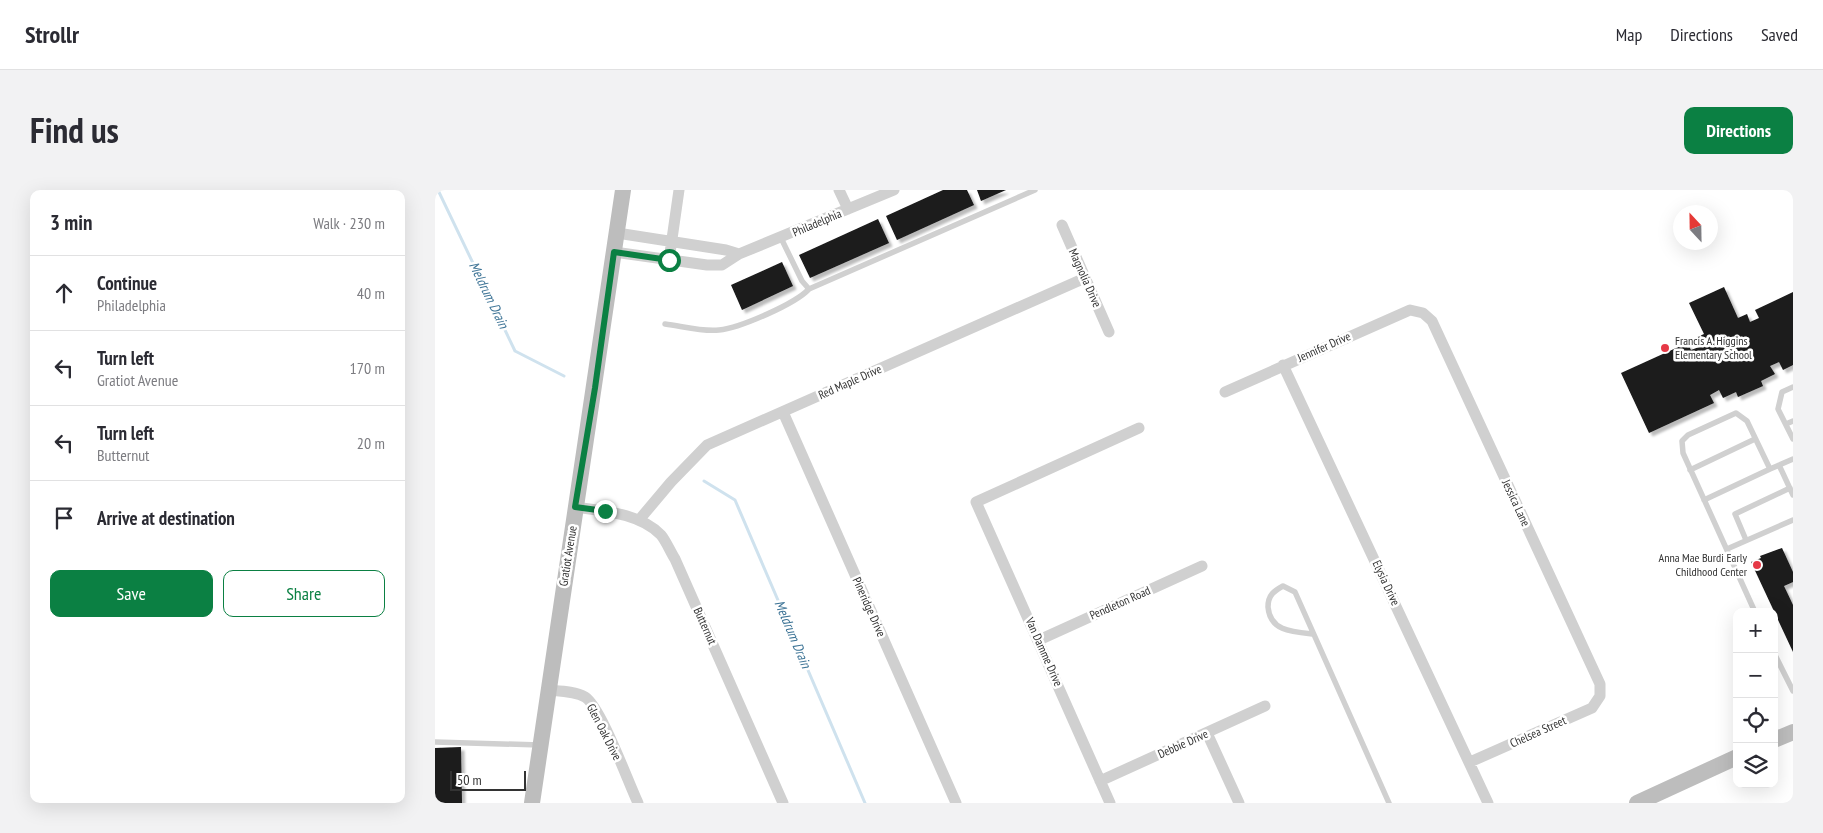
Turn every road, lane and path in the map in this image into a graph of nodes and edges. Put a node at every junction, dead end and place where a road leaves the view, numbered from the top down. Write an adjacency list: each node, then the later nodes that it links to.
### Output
1 (623, 190): 8 (main road, Gratiot Avenue)
2 (679, 190): 10 (street)
3 (839, 190): 6 (street)
4 (894, 190): 6 (street, Philadelphia)
5 (1035, 190): 15 (lane)
6 (848, 210): 9 (street, Philadelphia)
7 (1062, 225): 14 (street, Magnolia Drive)
8 (617, 233): 10 (street); 11 (main road, Gratiot Avenue)
9 (781, 238): 12 (street, Philadelphia); 15 (lane)
10 (671, 242): 12 (street); 13 (street)
11 (614, 252): 13 (street, Philadelphia); 35 (main road, Gratiot Avenue)
12 (739, 254): 13 (street, Philadelphia)
13 (669, 260)
14 (1085, 278): 18 (street, Magnolia Drive); 22 (street, Red Maple Drive)
15 (809, 289): 17 (lane)
16 (1423, 313): 19 (street, Jennifer Drive); 48 (street, Jessica Lane)
17 (665, 324)
18 (1109, 332)
19 (1283, 365): 21 (street, Jennifer Drive); 56 (street, Elysia Drive)
20 (1793, 387): 24 (lane)
21 (1225, 392)
22 (783, 412): 36 (street, Red Maple Drive); 62 (street, Pineridge Drive)
23 (1793, 421): 24 (lane)
24 (1785, 424): 27 (lane)
25 (1139, 428): 43 (street, Van Damme Drive)
26 (1755, 439): 30 (lane); 31 (lane); 31 (lane)
27 (1793, 439)
28 (1793, 459): 29 (lane)
29 (1779, 465): 30 (lane); 32 (lane)
30 (1770, 469): 34 (lane)
31 (1690, 470): 34 (lane)
32 (1790, 488): 33 (lane); 38 (lane)
33 (1793, 495)
34 (1704, 500): 39 (lane)
35 (575, 507): 36 (street, Butternut); 46 (main road, Gratiot Avenue)
36 (639, 520): 61 (street, Butternut)
37 (1793, 520): 38 (lane)
38 (1746, 540): 39 (lane)
39 (1727, 549): 41 (lane)
40 (1202, 566): 43 (street, Pendleton Road)
41 (1753, 608)
42 (1313, 634): 42 (lane); 65 (lane)
43 (1039, 640): 57 (street, Van Damme Drive)
44 (1778, 660): 45 (lane)
45 (1791, 682): 47 (lane)
46 (548, 690): 54 (main road, Gratiot Avenue); 60 (street, Glen Oak Drive)
47 (1793, 691)
48 (1601, 696): 56 (street, Chelsea Street)
49 (1265, 706): 51 (street, Debbie Drive)
50 (1793, 732): 52 (main road)
51 (1207, 733): 57 (street, Debbie Drive); 64 (street)
52 (1778, 738)
53 (435, 742): 54 (lane)
54 (540, 745): 59 (main road, Gratiot Avenue)
55 (1733, 759): 66 (main road)
56 (1470, 762): 58 (street, Elysia Drive)
57 (1100, 781): 63 (street, Van Damme Drive)
58 (1490, 802)
59 (532, 803)
60 (638, 803)
61 (783, 803)
62 (956, 803)
63 (1110, 803)
64 (1239, 803)
65 (1389, 803)
66 (1637, 803)

